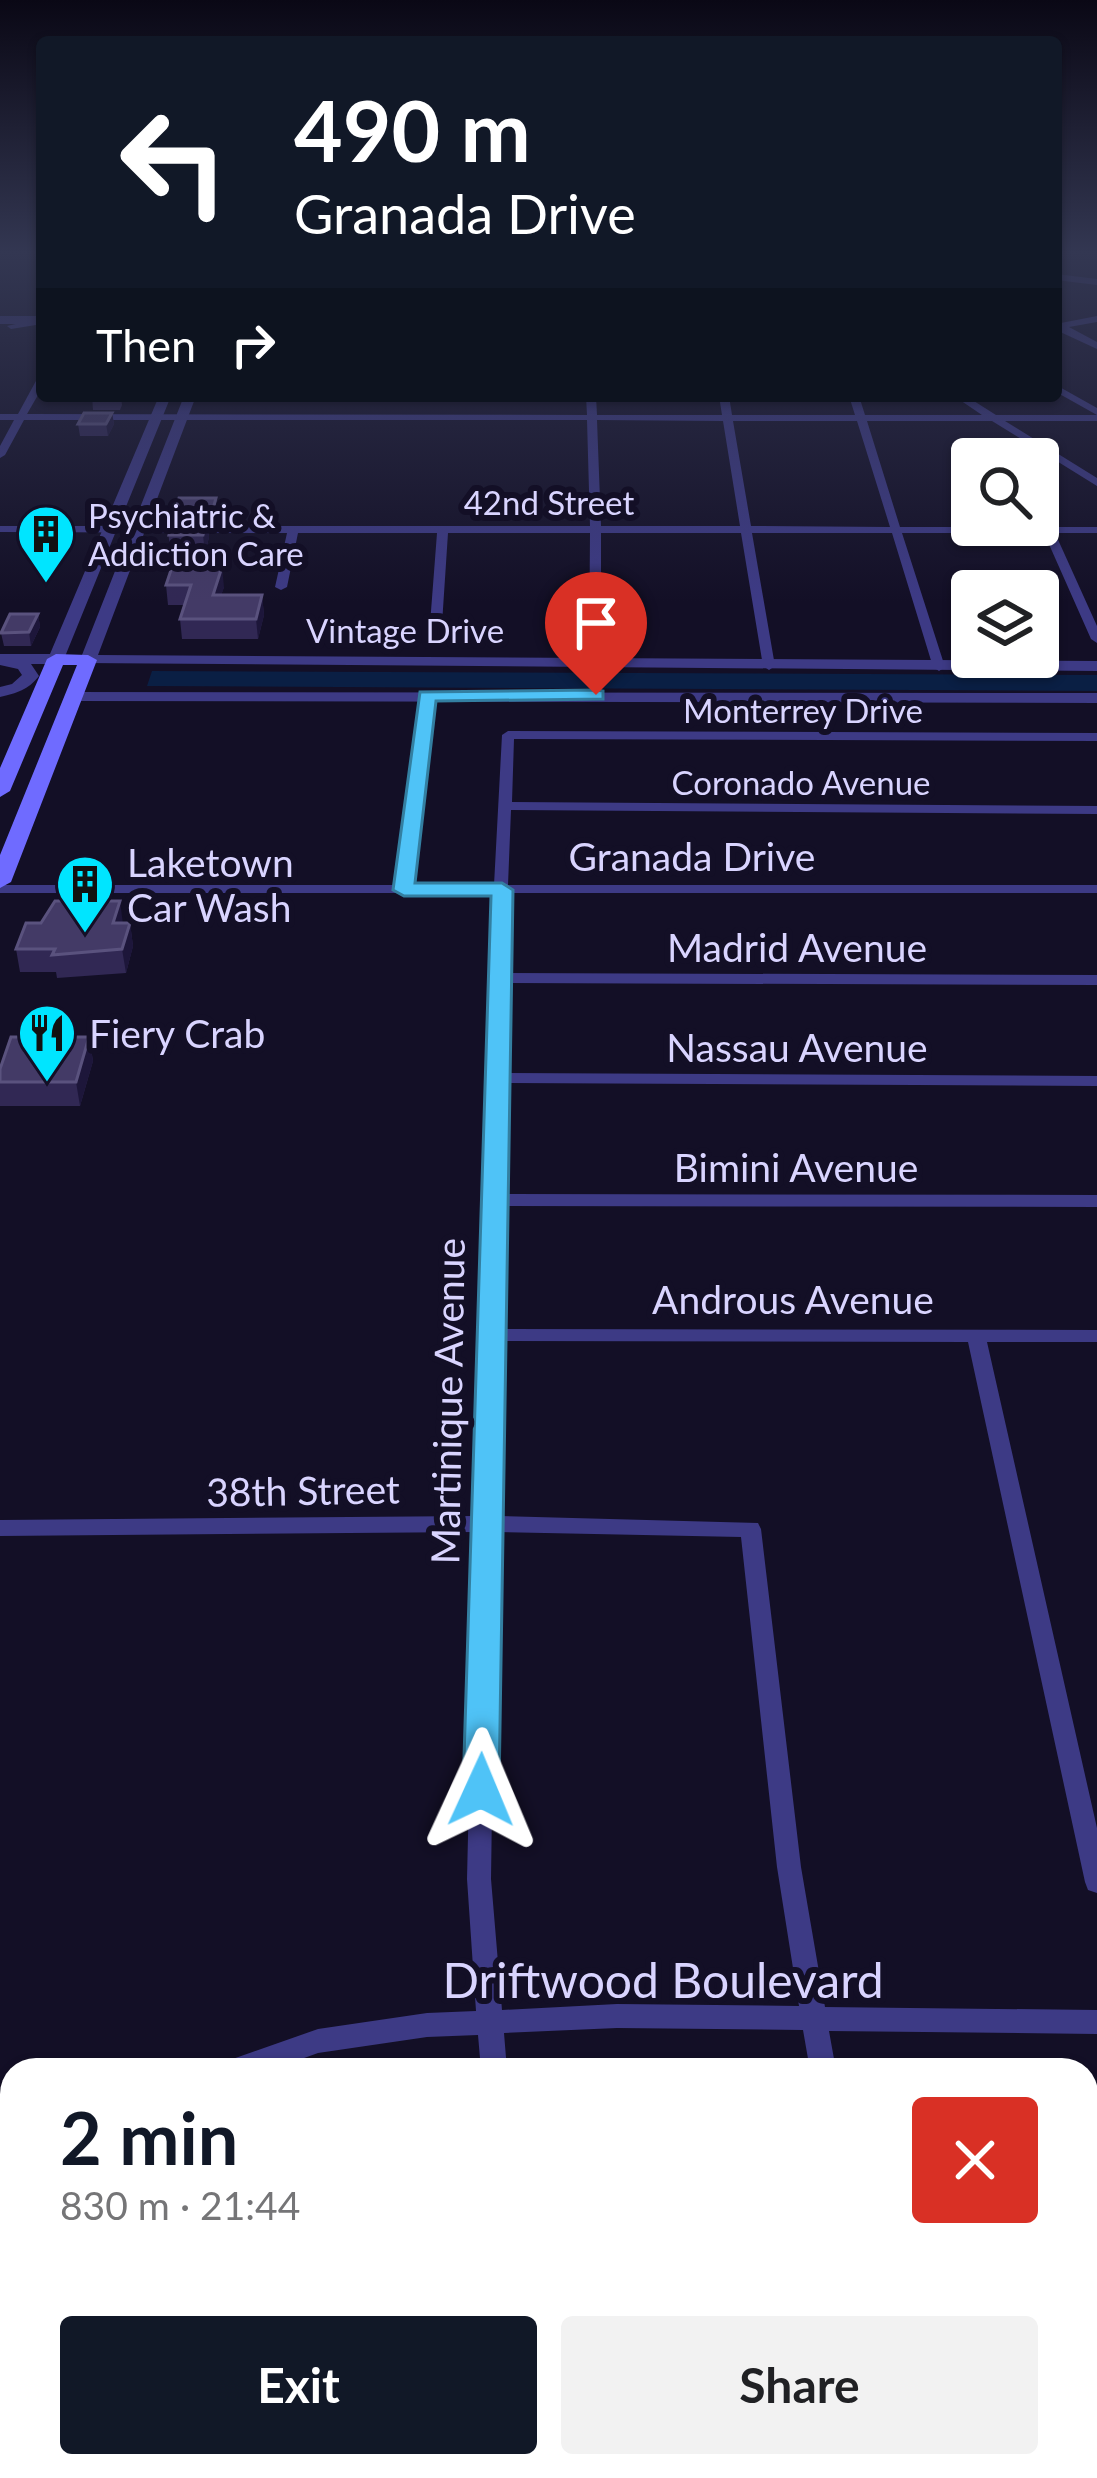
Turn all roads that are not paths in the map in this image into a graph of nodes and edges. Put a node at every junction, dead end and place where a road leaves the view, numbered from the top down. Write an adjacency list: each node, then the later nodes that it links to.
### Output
1 (36, 390): 13 (street)
2 (1062, 392): 11 (street)
3 (162, 402): 14 (street)
4 (188, 402): 15 (street)
5 (328, 402): 16 (street)
6 (455, 402): 17 (street)
7 (591, 402): 18 (street)
8 (725, 402): 19 (street)
9 (856, 402): 20 (street)
10 (969, 402): 21 (street)
11 (1097, 416): 21 (street)
12 (0, 417): 13 (street)
13 (22, 417): 14 (street); 22 (street)
14 (155, 418): 15 (street); 29 (street)
15 (182, 418): 16 (street); 30 (street)
16 (325, 418): 17 (street)
17 (453, 418): 18 (street)
18 (591, 418): 19 (street); 31 (street)
19 (728, 418): 20 (street); 32 (street)
20 (862, 418): 21 (street); 27 (street)
21 (995, 418): 23 (street)
22 (0, 455)
23 (1097, 483)
24 (293, 528): 26 (street, 42nd Street); 30 (street, 42nd Street); 36 (street)
25 (0, 529): 29 (street, 42nd Street)
26 (443, 529): 31 (street, 42nd Street); 37 (street)
27 (897, 529): 28 (street, 42nd Street); 32 (street, 42nd Street); 45 (street)
28 (951, 529)
29 (109, 530): 30 (street, 42nd Street); 39 (street)
30 (138, 530): 41 (street)
31 (594, 530): 32 (street, 42nd Street); 43 (street)
32 (745, 530): 44 (street)
33 (1059, 530): 34 (street, 42nd Street)
34 (1097, 530)
35 (1055, 546): 38 (street)
36 (281, 587)
37 (436, 624)
38 (1097, 639)
39 (56, 659): 40 (street, Vintage Drive); 41 (main road, Vintage Drive); 49 (main road)
40 (0, 660): 47 (street)
41 (88, 660): 42 (street, Vintage Drive); 50 (main road)
42 (153, 660): 43 (street, Vintage Drive); 48 (street)
43 (595, 661): 44 (street, Vintage Drive)
44 (769, 666): 45 (street, Vintage Drive)
45 (939, 667): 46 (street, Vintage Drive)
46 (1097, 667)
47 (0, 693): 49 (street, Vintage Drive)
48 (135, 695): 50 (street, Vintage Drive); 51 (street, Vintage Drive)
49 (40, 696): 50 (main road, Vintage Drive); 55 (main road)
50 (73, 696): 58 (main road)
51 (427, 696): 52 (street, Vintage Drive); 61 (street)
52 (1097, 698)
53 (508, 734): 54 (street, Monterrey Drive); 56 (street, Martinique Avenue)
54 (1097, 737)
55 (0, 791): 58 (main road)
56 (505, 806): 57 (street, Coronado Avenue); 62 (street, Martinique Avenue)
57 (1097, 810)
58 (15, 844): 59 (main road)
59 (0, 885): 61 (street, Granada Drive)
60 (1097, 889): 62 (street, Granada Drive)
61 (404, 890): 62 (street, Granada Drive)
62 (502, 890): 63 (street, Martinique Avenue)
63 (497, 978): 64 (street, Madrid Avenue); 65 (street, Martinique Avenue)
64 (1097, 980)
65 (497, 1078): 66 (street, Nassau Avenue); 67 (street, Martinique Avenue)
66 (1097, 1082)
67 (494, 1200): 68 (street, Bimini Avenue); 69 (street, Martinique Avenue)
68 (1097, 1201)
69 (489, 1335): 70 (street, Androus Avenue); 72 (street, Martinique Avenue)
70 (976, 1336): 71 (street, Androus Avenue); 74 (street)
71 (1097, 1336)
72 (486, 1524): 73 (street, 38th Street); 75 (street, Martinique Avenue); 76 (street, 38th Street)
73 (0, 1528)
74 (1097, 1882)
75 (492, 2021): 76 (street, Driftwood Boulevard); 78 (street, Driftwood Boulevard); 79 (street, Martinique Avenue)
76 (814, 2021): 77 (street, Driftwood Boulevard); 80 (street)
77 (1097, 2022)
78 (271, 2058)
79 (494, 2058)
80 (821, 2058)

